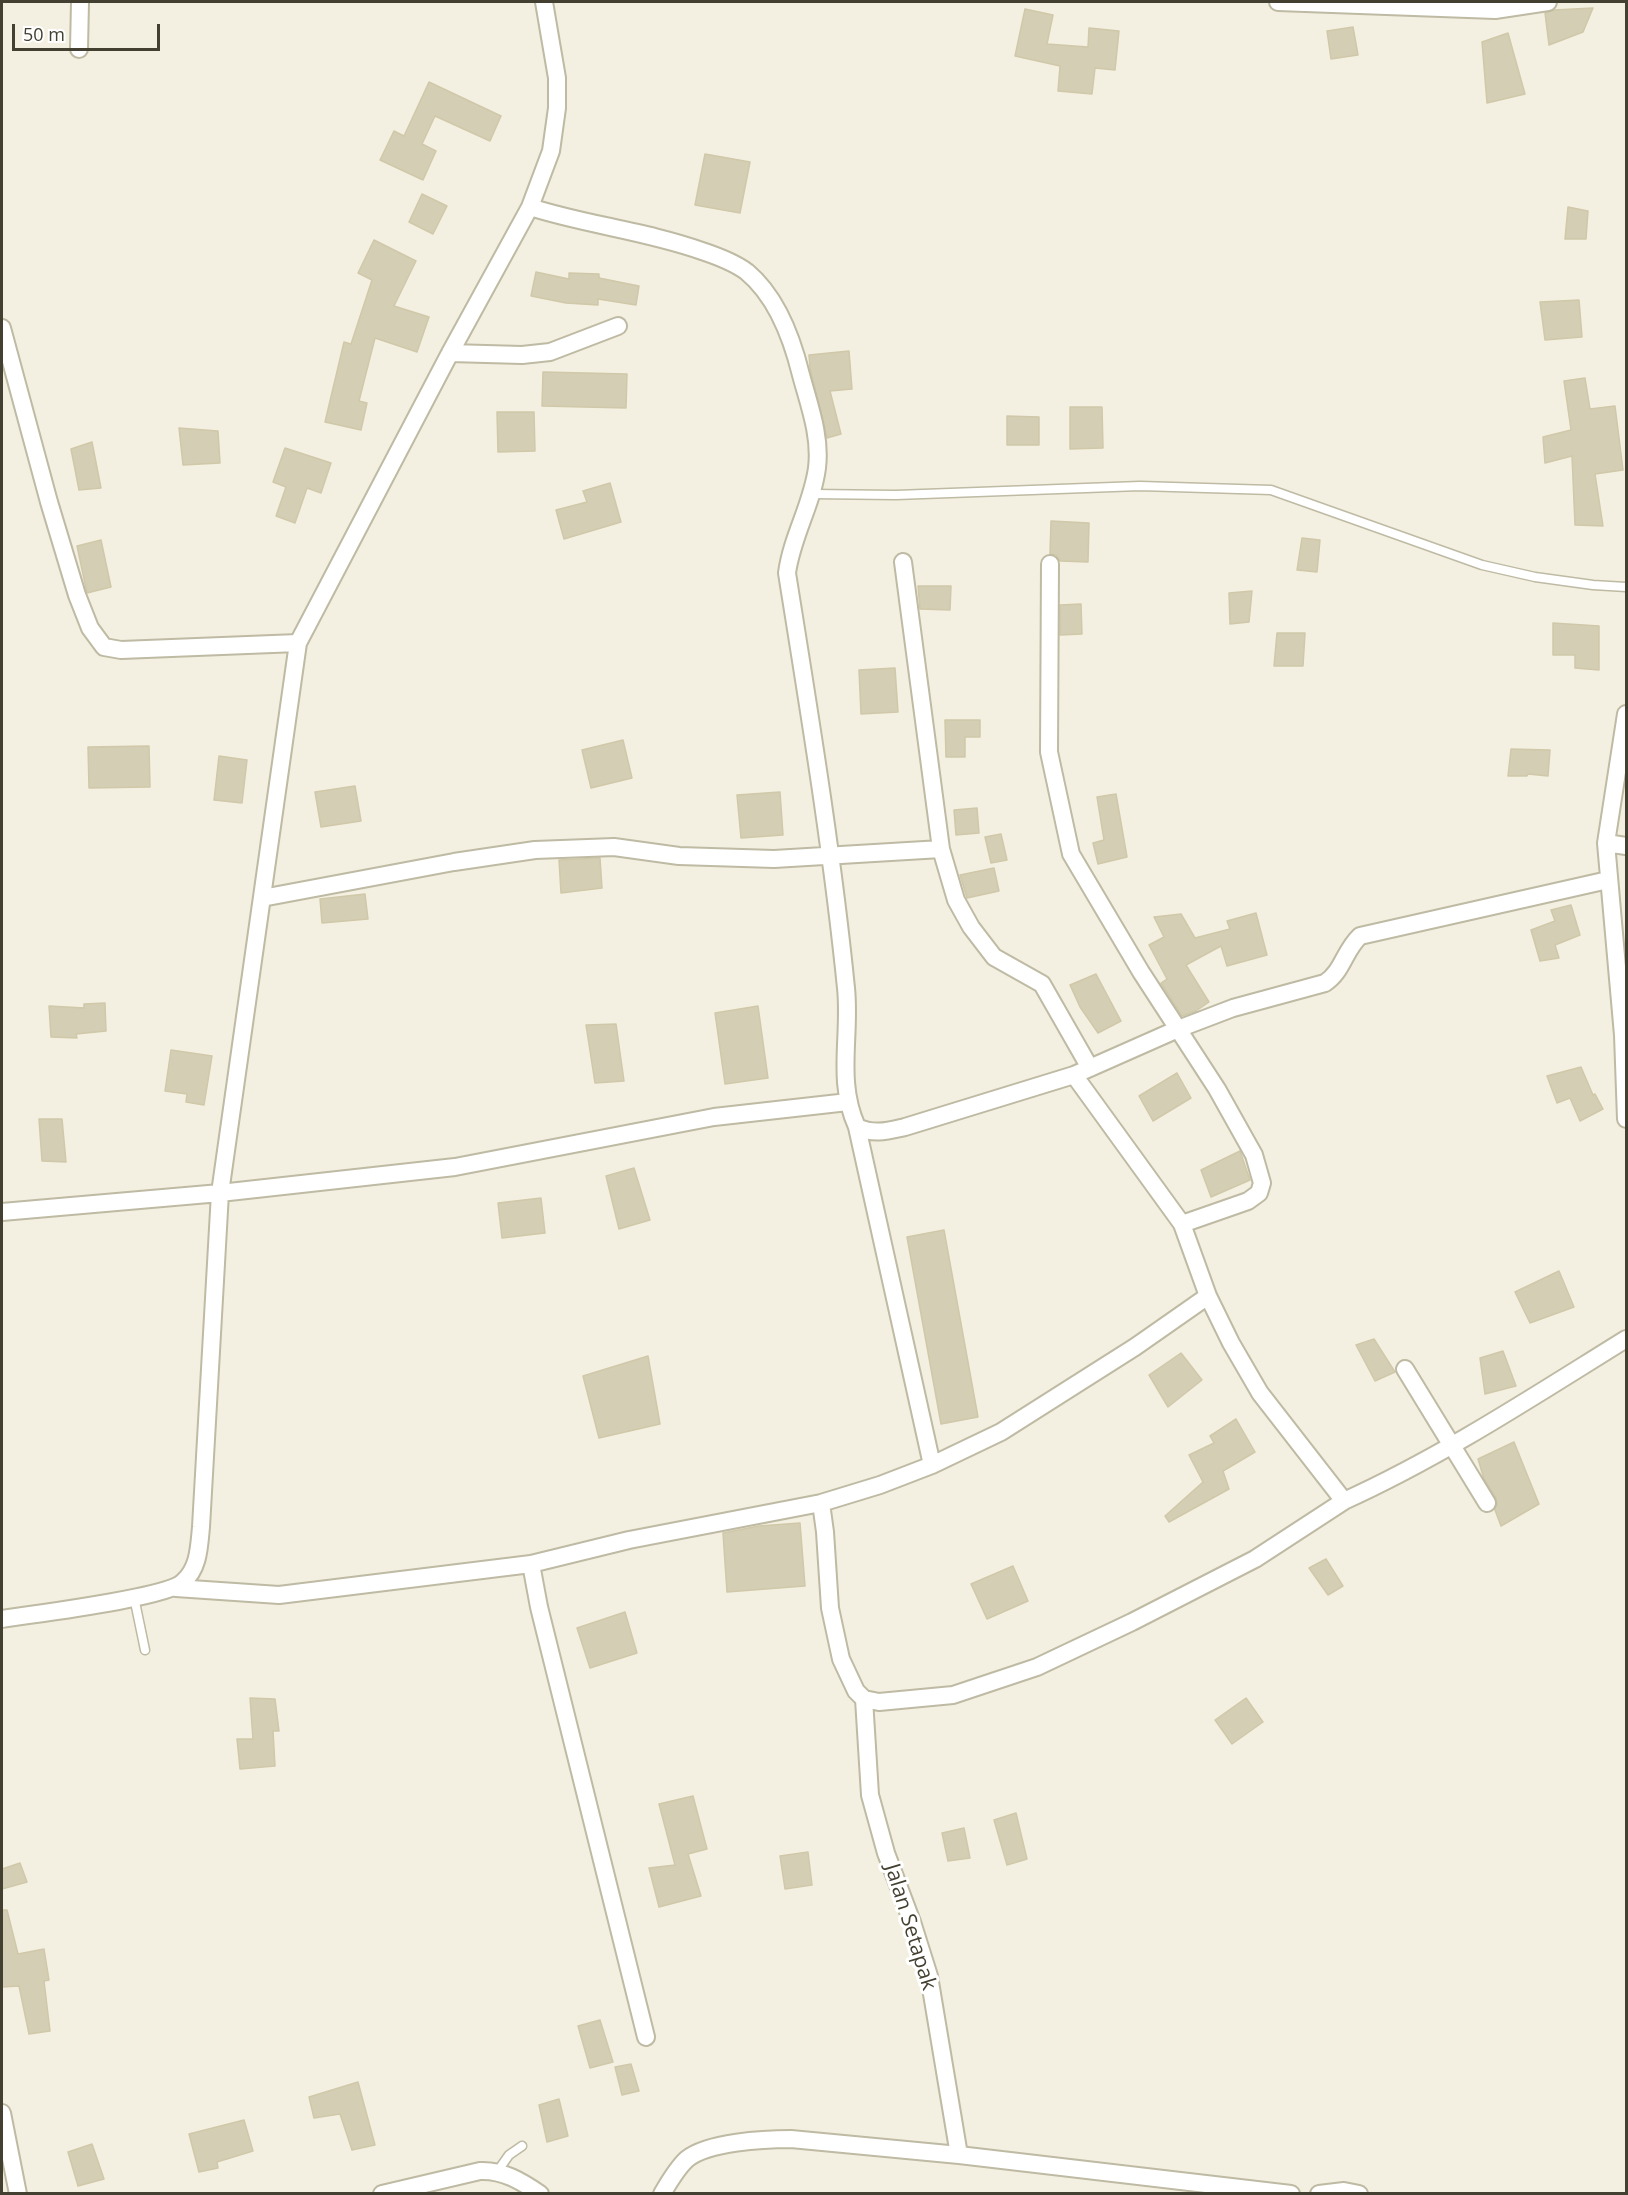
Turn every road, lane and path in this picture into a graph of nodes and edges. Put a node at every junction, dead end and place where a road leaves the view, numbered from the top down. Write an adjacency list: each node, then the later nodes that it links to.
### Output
1 (80, 2): 5 (street)
2 (544, 2): 6 (street)
3 (1278, 2): 4 (street)
4 (1548, 2)
5 (79, 49)
6 (530, 207): 9 (street); 10 (street)
7 (618, 326): 9 (street)
8 (2, 328): 14 (street)
9 (450, 353): 14 (street)
10 (812, 494): 13 (lane); 19 (street)
11 (903, 562): 18 (street)
12 (1050, 564): 22 (street)
13 (1626, 587)
14 (298, 643): 21 (street)
15 (1626, 714): 16 (street)
16 (1606, 843): 17 (street); 20 (street)
17 (1626, 846)
18 (941, 849): 19 (street); 23 (street)
19 (832, 855): 21 (street); 25 (street)
20 (1608, 880): 22 (street); 26 (street)
21 (262, 898): 28 (street)
22 (1178, 1029): 23 (street); 30 (street)
23 (1090, 1068): 24 (street)
24 (1074, 1075): 27 (street); 30 (street)
25 (848, 1102): 27 (street); 28 (street)
26 (1626, 1119)
27 (857, 1127): 35 (street)
28 (220, 1193): 29 (street); 40 (street)
29 (2, 1212)
30 (1182, 1224): 31 (street)
31 (1208, 1296): 35 (street); 36 (street)
32 (1626, 1339): 34 (street)
33 (1405, 1370): 34 (street)
34 (1452, 1445): 36 (street); 38 (street)
35 (932, 1465): 37 (street)
36 (1344, 1501): 46 (street)
37 (821, 1503): 39 (street); 46 (street)
38 (1487, 1503)
39 (531, 1564): 42 (street); 47 (street)
40 (195, 1565): 41 (street); 42 (street)
41 (176, 1588): 42 (street); 43 (street)
42 (201, 1591)
43 (134, 1597): 44 (street); 45 (lane)
44 (2, 1619)
45 (145, 1650)
46 (864, 1699): 50 (street, Jalan Setapak)
47 (646, 2037)
48 (2, 2113): 52 (street)
49 (522, 2146): 51 (lane)
50 (959, 2155): 55 (street); 56 (street)
51 (497, 2172): 53 (street); 54 (street)
52 (18, 2193)
53 (382, 2193)
54 (540, 2193)
55 (662, 2193)
56 (1291, 2193)
57 (1319, 2193): 58 (street)
58 (1359, 2193)

